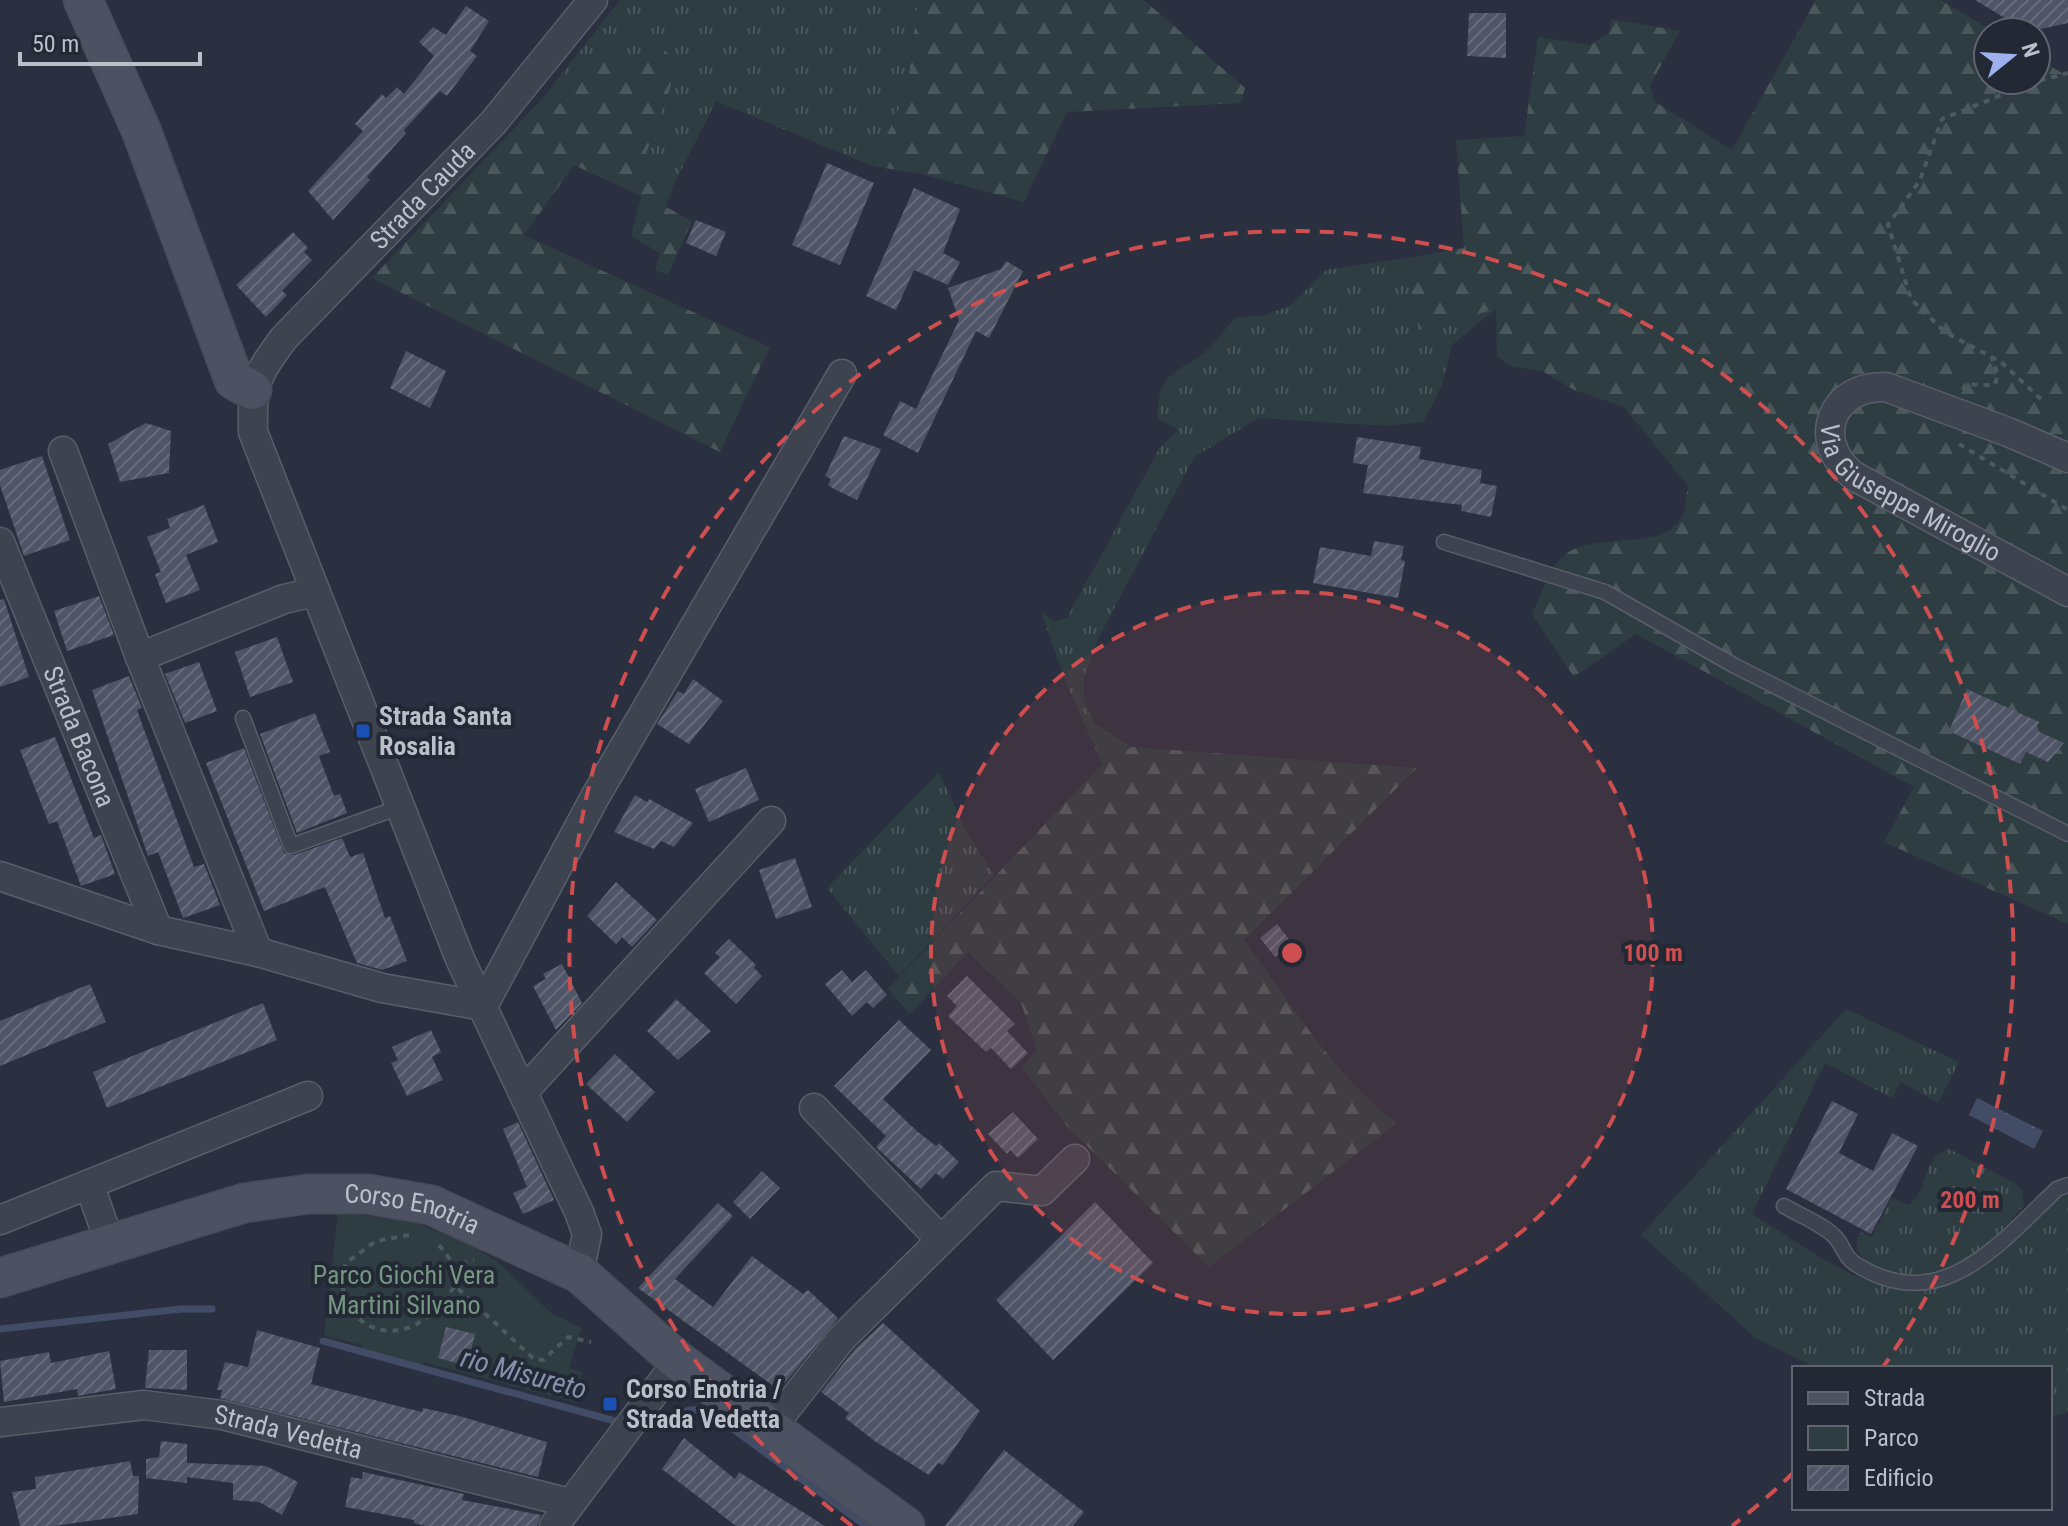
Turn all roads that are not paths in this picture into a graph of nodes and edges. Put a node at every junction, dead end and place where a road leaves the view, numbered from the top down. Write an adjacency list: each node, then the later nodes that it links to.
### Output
1 (83, 0): 4 (main road)
2 (593, 0): 4 (street, Strada Cauda)
3 (842, 374): 19 (street)
4 (252, 390): 9 (street)
5 (63, 451): 11 (street)
6 (2068, 458): 10 (street, Via Giuseppe Miroglio)
7 (0, 542): 17 (street, Strada Bacona)
8 (1444, 542): 15 (lane)
9 (315, 592): 11 (street); 13 (street)
10 (2068, 592)
11 (140, 657): 18 (street)
12 (243, 718): 13 (lane)
13 (400, 807): 19 (street)
14 (771, 821): 20 (street)
15 (2068, 834)
16 (0, 876): 17 (street)
17 (158, 930): 18 (street)
18 (258, 952): 19 (street)
19 (483, 1006): 20 (street)
20 (524, 1091): 30 (street)
21 (308, 1096): 24 (street)
22 (814, 1108): 28 (street)
23 (1075, 1159): 28 (street)
24 (89, 1184): 27 (street); 29 (street)
25 (2068, 1185): 26 (lane)
26 (1784, 1206)
27 (0, 1220)
28 (940, 1239): 34 (street)
29 (110, 1243): 30 (main road, Corso Enotria); 31 (main road, Corso Enotria)
30 (579, 1273): 32 (main road, Corso Enotria)
31 (0, 1278)
32 (678, 1361): 34 (main road, Corso Enotria); 35 (street, Strada Vedetta)
33 (0, 1422): 35 (street, Strada Vedetta)
34 (771, 1428): 36 (main road, Corso Enotria)
35 (562, 1514)
36 (905, 1526)

